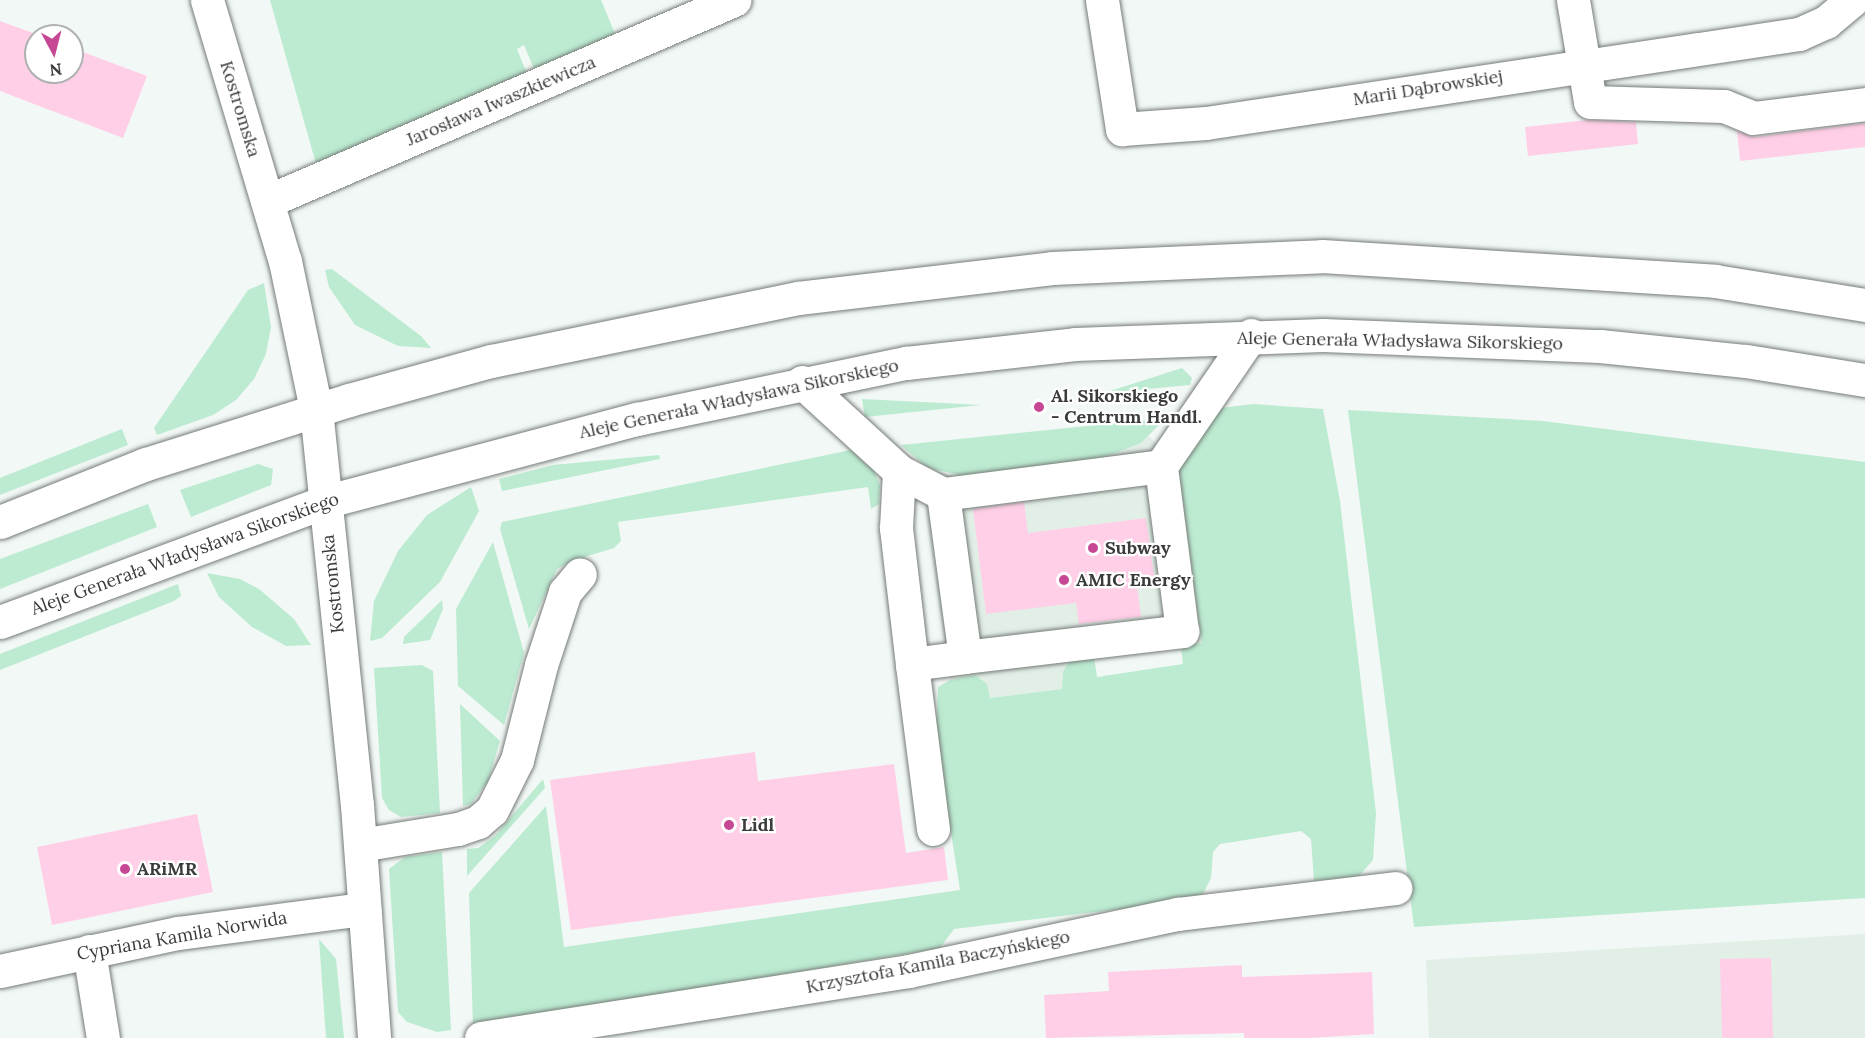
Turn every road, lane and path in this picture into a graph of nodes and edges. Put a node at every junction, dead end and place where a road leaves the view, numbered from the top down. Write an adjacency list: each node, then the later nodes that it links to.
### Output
1 (207, 0): 8 (main road, Kostromska)
2 (734, 0): 8 (main road, Jarosława Iwaszkiewicza)
3 (1102, 0): 6 (main road, Marii Dąbrowskiej)
4 (1573, 0): 6 (main road)
5 (1852, 0): 6 (main road, Marii Dąbrowskiej)
6 (1581, 65): 7 (main road)
7 (1865, 104)
8 (268, 201): 13 (main road, Kostromska)
9 (1865, 305): 13 (main road)
10 (1251, 335): 11 (main road, Aleje Generała Władysława Sikorskiego); 12 (main road, Aleje Generała Władysława Sikorskiego); 14 (main road)
11 (1865, 380)
12 (802, 382): 15 (main road); 17 (main road, Aleje Generała Władysława Sikorskiego)
13 (316, 409): 17 (main road, Kostromska); 18 (main road)
14 (1161, 466): 16 (main road); 21 (main road)
15 (900, 471): 16 (main road); 22 (main road)
16 (943, 494): 21 (main road)
17 (324, 502): 20 (main road, Aleje Generała Władysława Sikorskiego); 24 (main road, Kostromska)
18 (0, 522)
19 (580, 574): 24 (main road)
20 (0, 622)
21 (965, 657): 22 (main road)
22 (912, 664): 23 (main road)
23 (933, 829)
24 (360, 845): 26 (main road, Kostromska)
25 (1395, 888): 31 (main road, Krzysztofa Kamila Baczyńskiego)
26 (364, 909): 27 (main road, Cypriana Kamila Norwida); 30 (main road, Kostromska)
27 (89, 951): 28 (main road, Cypriana Kamila Norwida); 29 (main road)
28 (0, 970)
29 (103, 1038)
30 (374, 1038)
31 (481, 1038)

